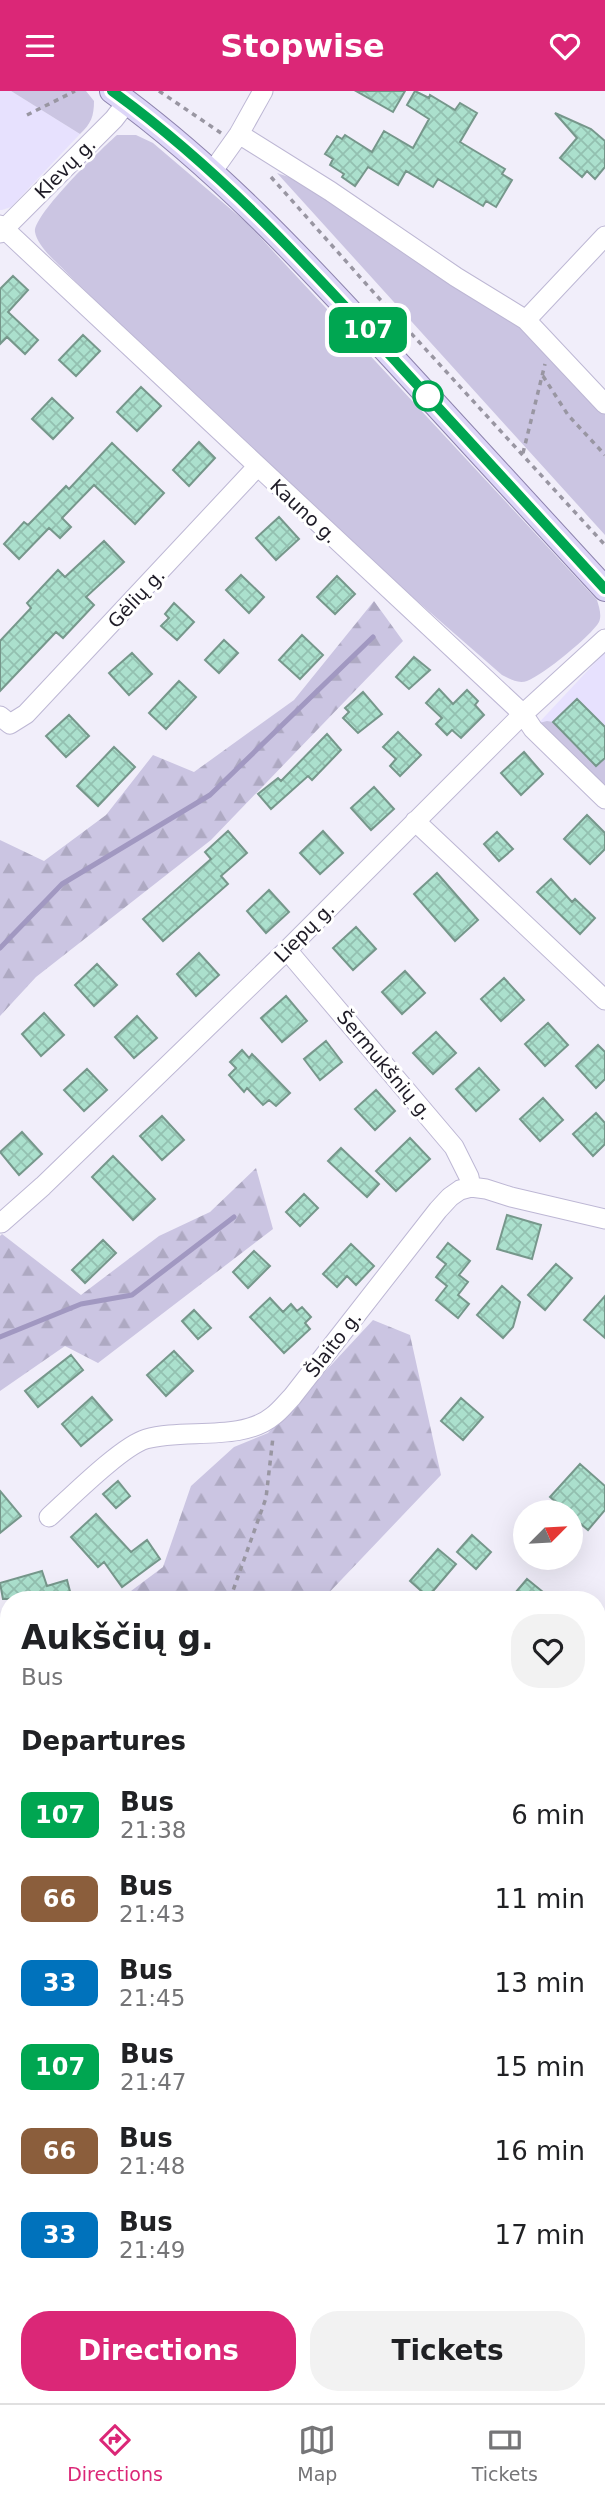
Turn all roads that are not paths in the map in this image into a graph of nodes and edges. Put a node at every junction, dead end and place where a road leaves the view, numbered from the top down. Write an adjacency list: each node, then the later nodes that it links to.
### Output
1 (263, 91): 3 (street)
2 (119, 97): 4 (main road); 5 (street, Klevų g.)
3 (236, 138): 4 (street); 7 (street)
4 (212, 172): 10 (main road)
5 (1, 229): 9 (street, Kauno g.)
6 (605, 236): 7 (street)
7 (526, 320): 8 (street)
8 (605, 404)
9 (257, 467): 12 (street, Kauno g.); 13 (street, Gėlių g.)
10 (605, 589)
11 (605, 639): 12 (street, Liepų g.)
12 (523, 714): 14 (street, Kauno g.); 15 (street, Liepų g.)
13 (5, 720)
14 (605, 799)
15 (415, 821): 16 (street, Liepų g.); 17 (street)
16 (287, 950): 18 (street, Šermukšnių g.); 20 (street, Liepų g.)
17 (605, 1000)
18 (471, 1187): 19 (street); 21 (street, Šlaito g.)
19 (605, 1219)
20 (1, 1223)
21 (49, 1517)

